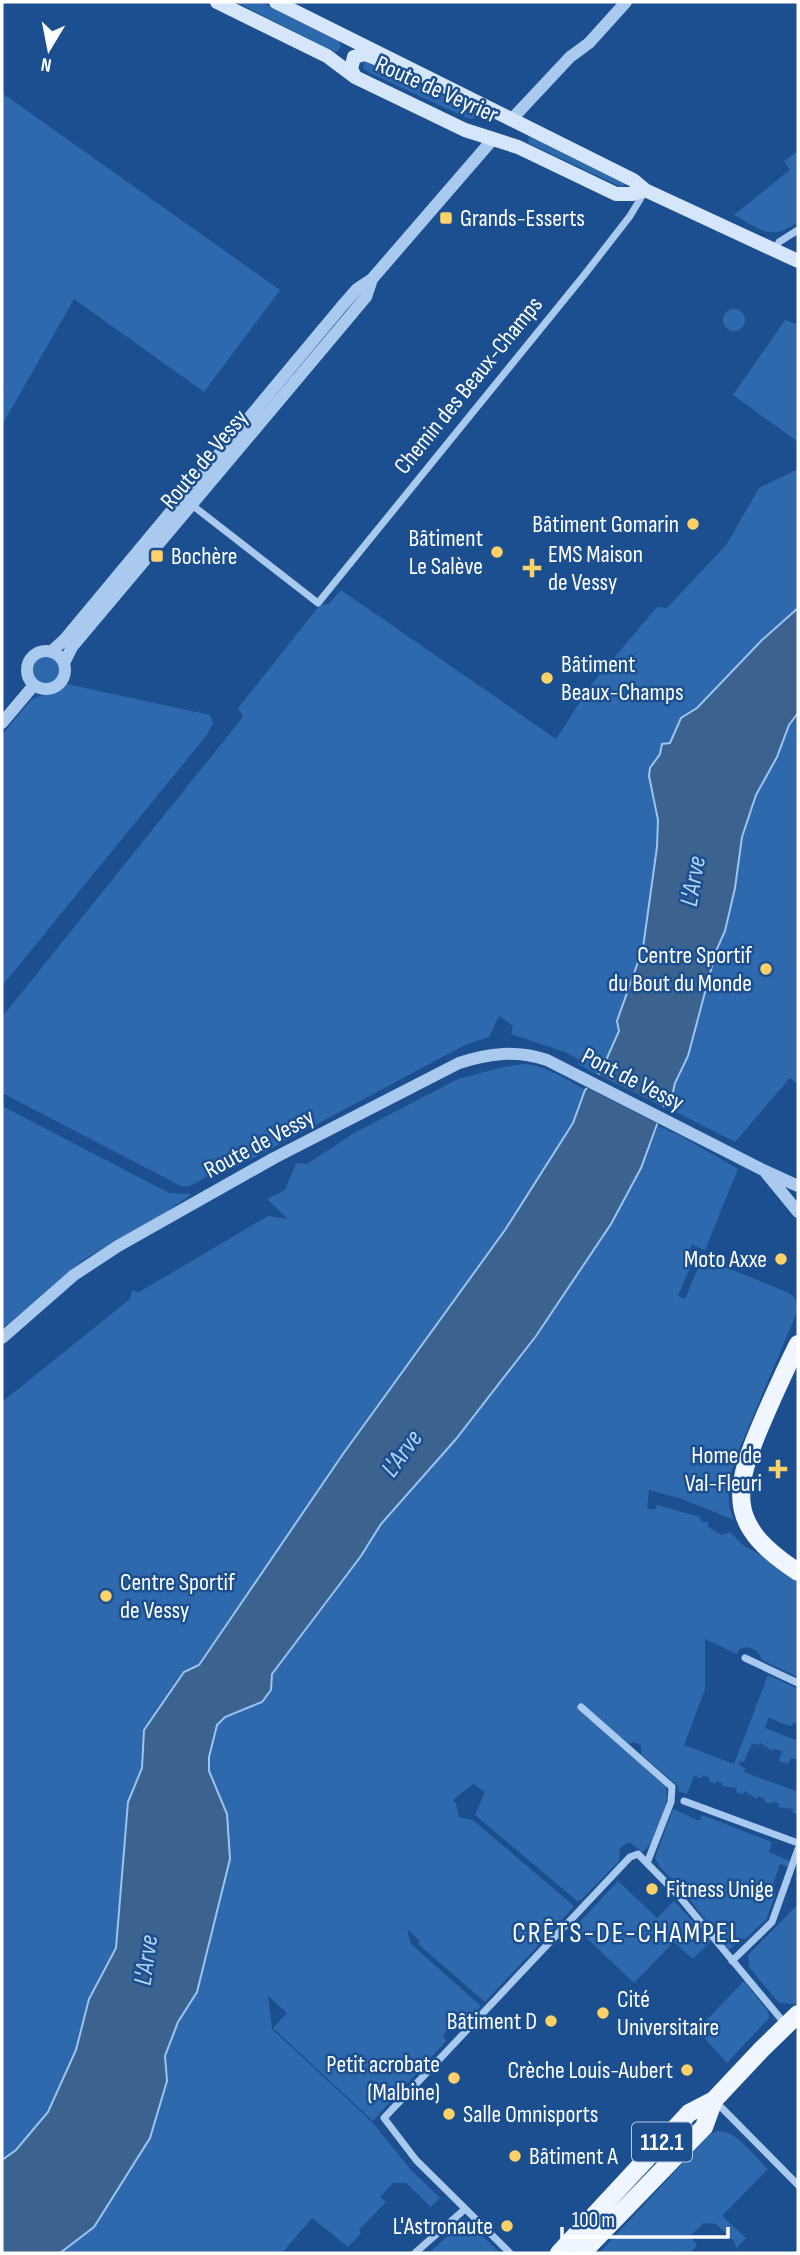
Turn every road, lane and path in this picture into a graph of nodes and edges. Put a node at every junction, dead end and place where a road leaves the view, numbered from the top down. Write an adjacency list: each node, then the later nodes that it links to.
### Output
1 (276, 2): 5 (main road, Route de Veyrier)
2 (626, 2): 6 (street)
3 (222, 3): 4 (main road, Route de Veyrier)
4 (355, 77): 5 (main road); 7 (main road, Route de Veyrier)
5 (435, 79): 6 (main road, Route de Veyrier)
6 (511, 120): 7 (main road); 8 (main road, Route de Veyrier)
7 (493, 139): 8 (main road, Route de Veyrier); 12 (street, Route de Vessy)
8 (645, 190): 10 (main road, Route de Veyrier); 12 (street, Chemin des Beaux-Champs)
9 (798, 230): 10 (street)
10 (775, 250): 11 (main road, Route de Veyrier)
11 (798, 261)
12 (188, 502): 13 (street, Route de Vessy); 14 (street, Route de Vessy)
13 (51, 652): 14 (street); 15 (street)
14 (64, 663): 15 (street)
15 (34, 685): 16 (street)
16 (2, 723)
17 (562, 1066): 18 (street, Pont de Vessy); 21 (street, Route de Vessy)
18 (763, 1171): 19 (street); 20 (street)
19 (798, 1186)
20 (798, 1212)
21 (2, 1338)
22 (798, 1345): 23 (main road)
23 (798, 1572)
24 (746, 1658): 25 (street)
25 (798, 1683)
26 (580, 1707): 30 (street)
27 (684, 1801): 28 (street)
28 (798, 1843)
29 (798, 1849): 31 (street)
30 (648, 1863): 31 (street); 35 (street)
31 (732, 1961): 32 (street)
32 (792, 2020): 33 (main road, 112.1)
33 (714, 2100): 34 (street); 38 (main road, 112.1); 39 (main road, 112.1)
34 (798, 2185)
35 (465, 2209): 36 (street); 37 (street)
36 (415, 2253)
37 (510, 2253)
38 (559, 2253)
39 (582, 2253)

